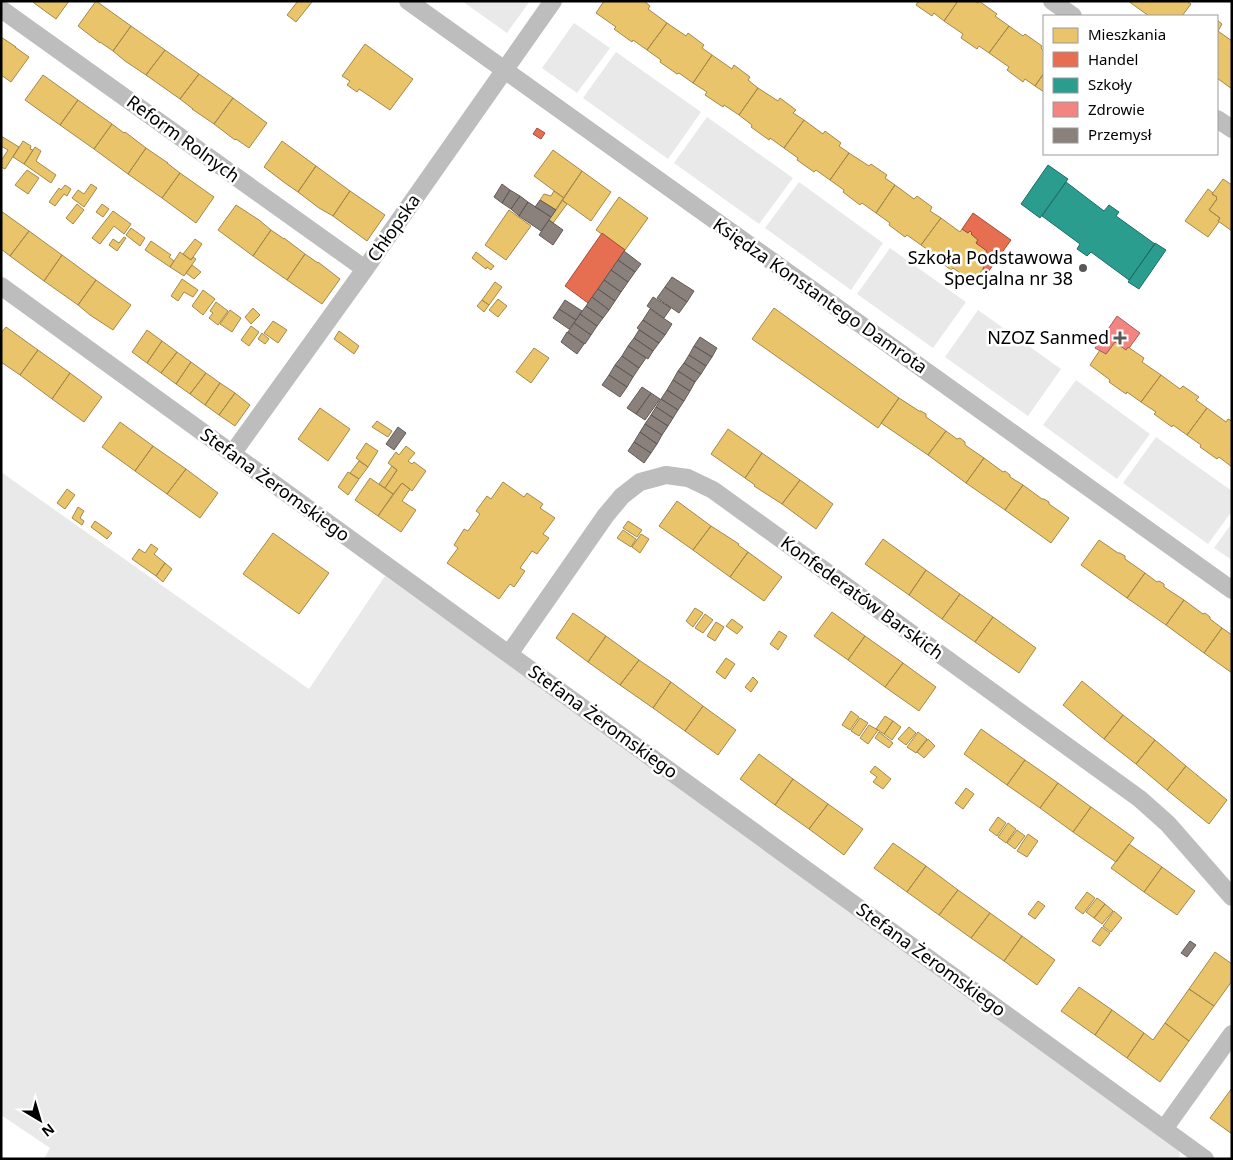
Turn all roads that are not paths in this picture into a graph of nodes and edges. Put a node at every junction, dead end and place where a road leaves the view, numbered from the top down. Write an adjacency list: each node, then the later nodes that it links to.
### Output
1 (408, 1): 6 (street, Księdza Konstantego Damrota)
2 (553, 1): 6 (street, Chłopska)
3 (1052, 1): 5 (street)
4 (1, 9): 9 (street, Reform Rolnych)
5 (1072, 15)
6 (504, 71): 9 (street, Chłopska); 12 (street, Księdza Konstantego Damrota)
7 (1218, 119): 8 (street)
8 (1232, 129)
9 (365, 269): 11 (street, Chłopska)
10 (1, 286): 11 (street, Stefana Żeromskiego)
11 (232, 454): 13 (street, Stefana Żeromskiego)
12 (1232, 590)
13 (509, 654): 14 (street, Konfederatów Barskich); 16 (street, Stefana Żeromskiego)
14 (1232, 897)
15 (1232, 1034): 16 (street)
16 (1164, 1129): 17 (street, Stefana Żeromskiego)
17 (1205, 1159)

